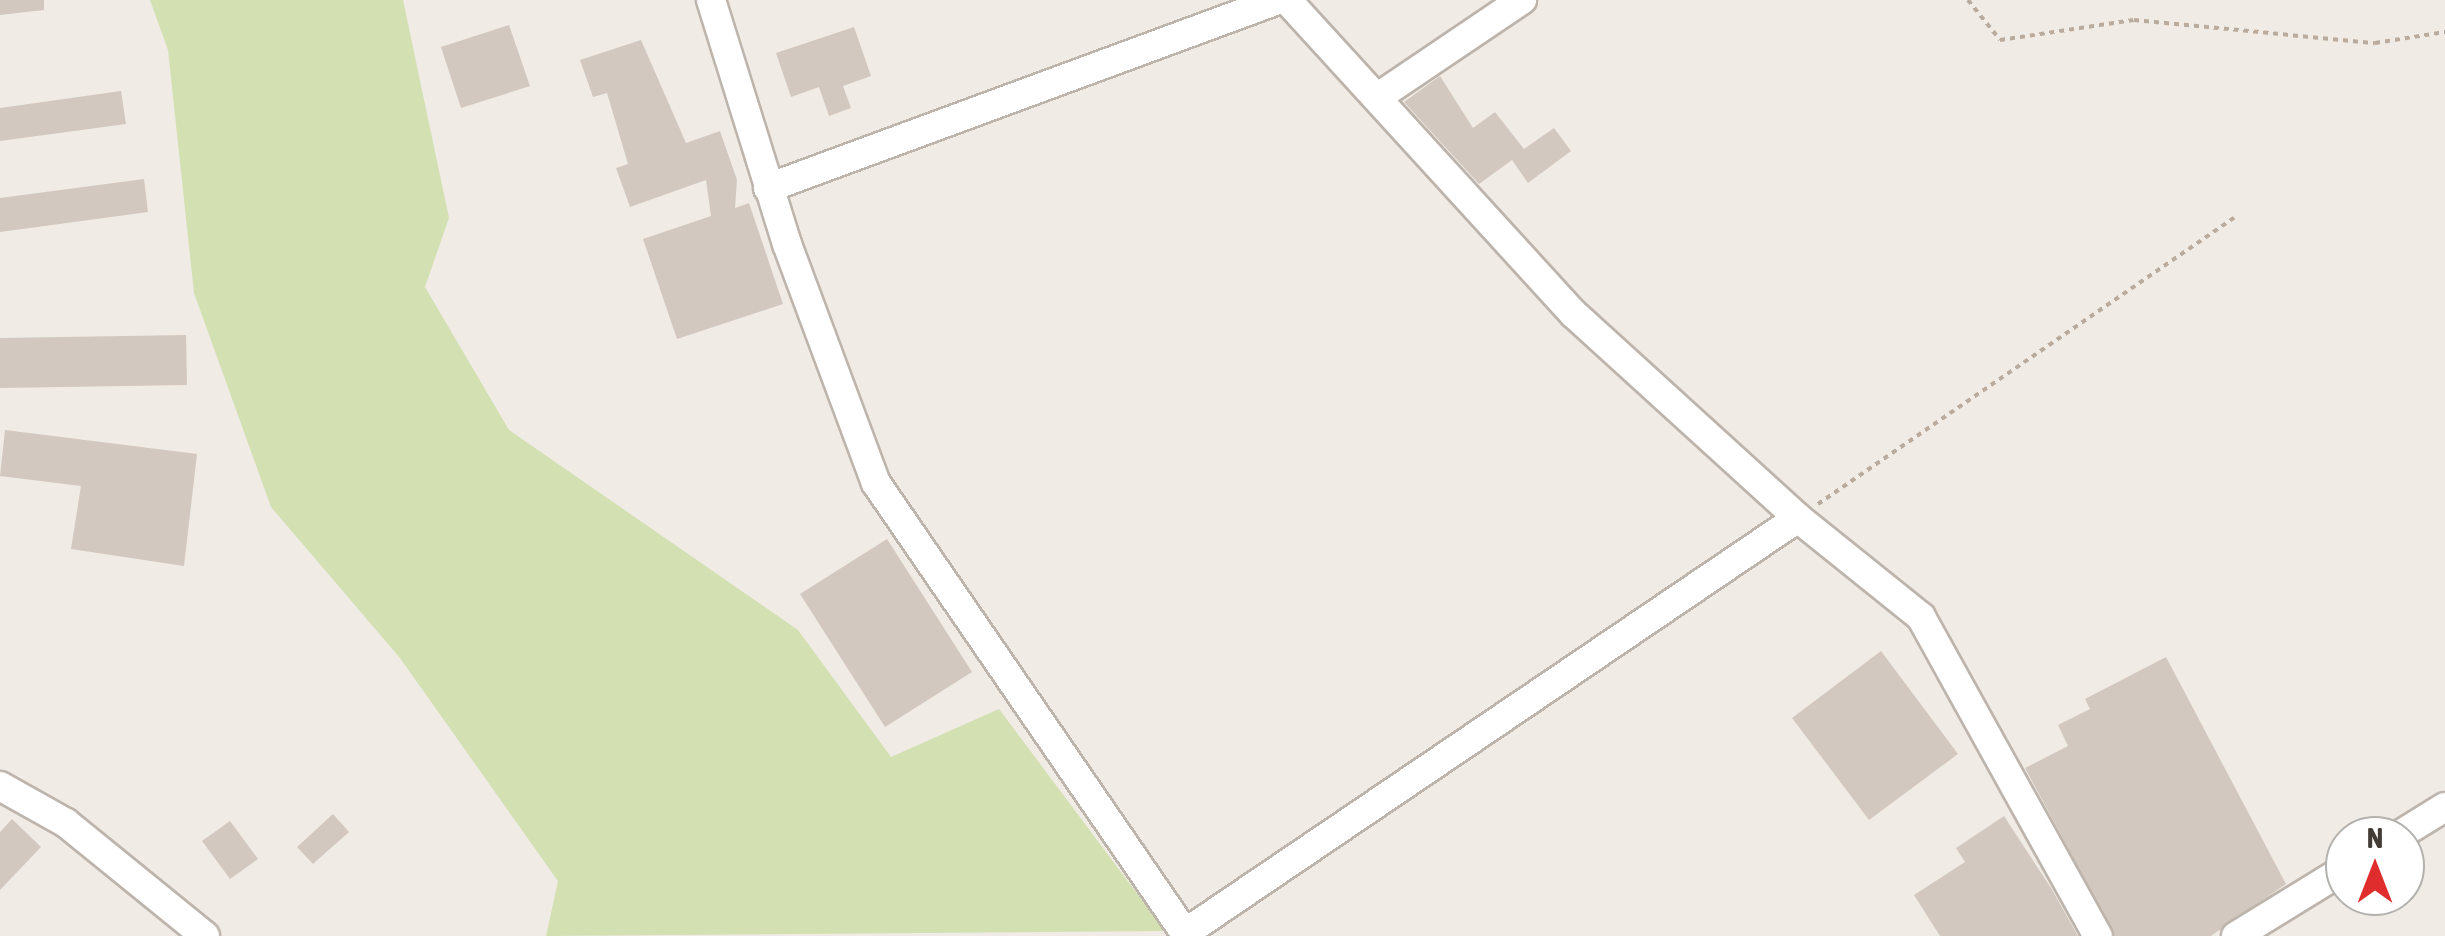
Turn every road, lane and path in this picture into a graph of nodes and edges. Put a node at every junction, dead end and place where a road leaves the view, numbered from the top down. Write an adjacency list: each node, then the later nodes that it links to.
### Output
1 (711, 0): 8 (street)
2 (1278, 0): 8 (street)
3 (1287, 0): 7 (street)
4 (1522, 0): 7 (street)
5 (1968, 0): 6 (path)
6 (2445, 32)
7 (1378, 98): 10 (street)
8 (768, 188): 13 (street)
9 (2238, 215): 10 (path)
10 (1798, 518): 13 (street); 15 (street)
11 (0, 786): 14 (street)
12 (2325, 881): 16 (street)
13 (1186, 934)
14 (205, 936)
15 (2098, 936)
16 (2236, 936)

